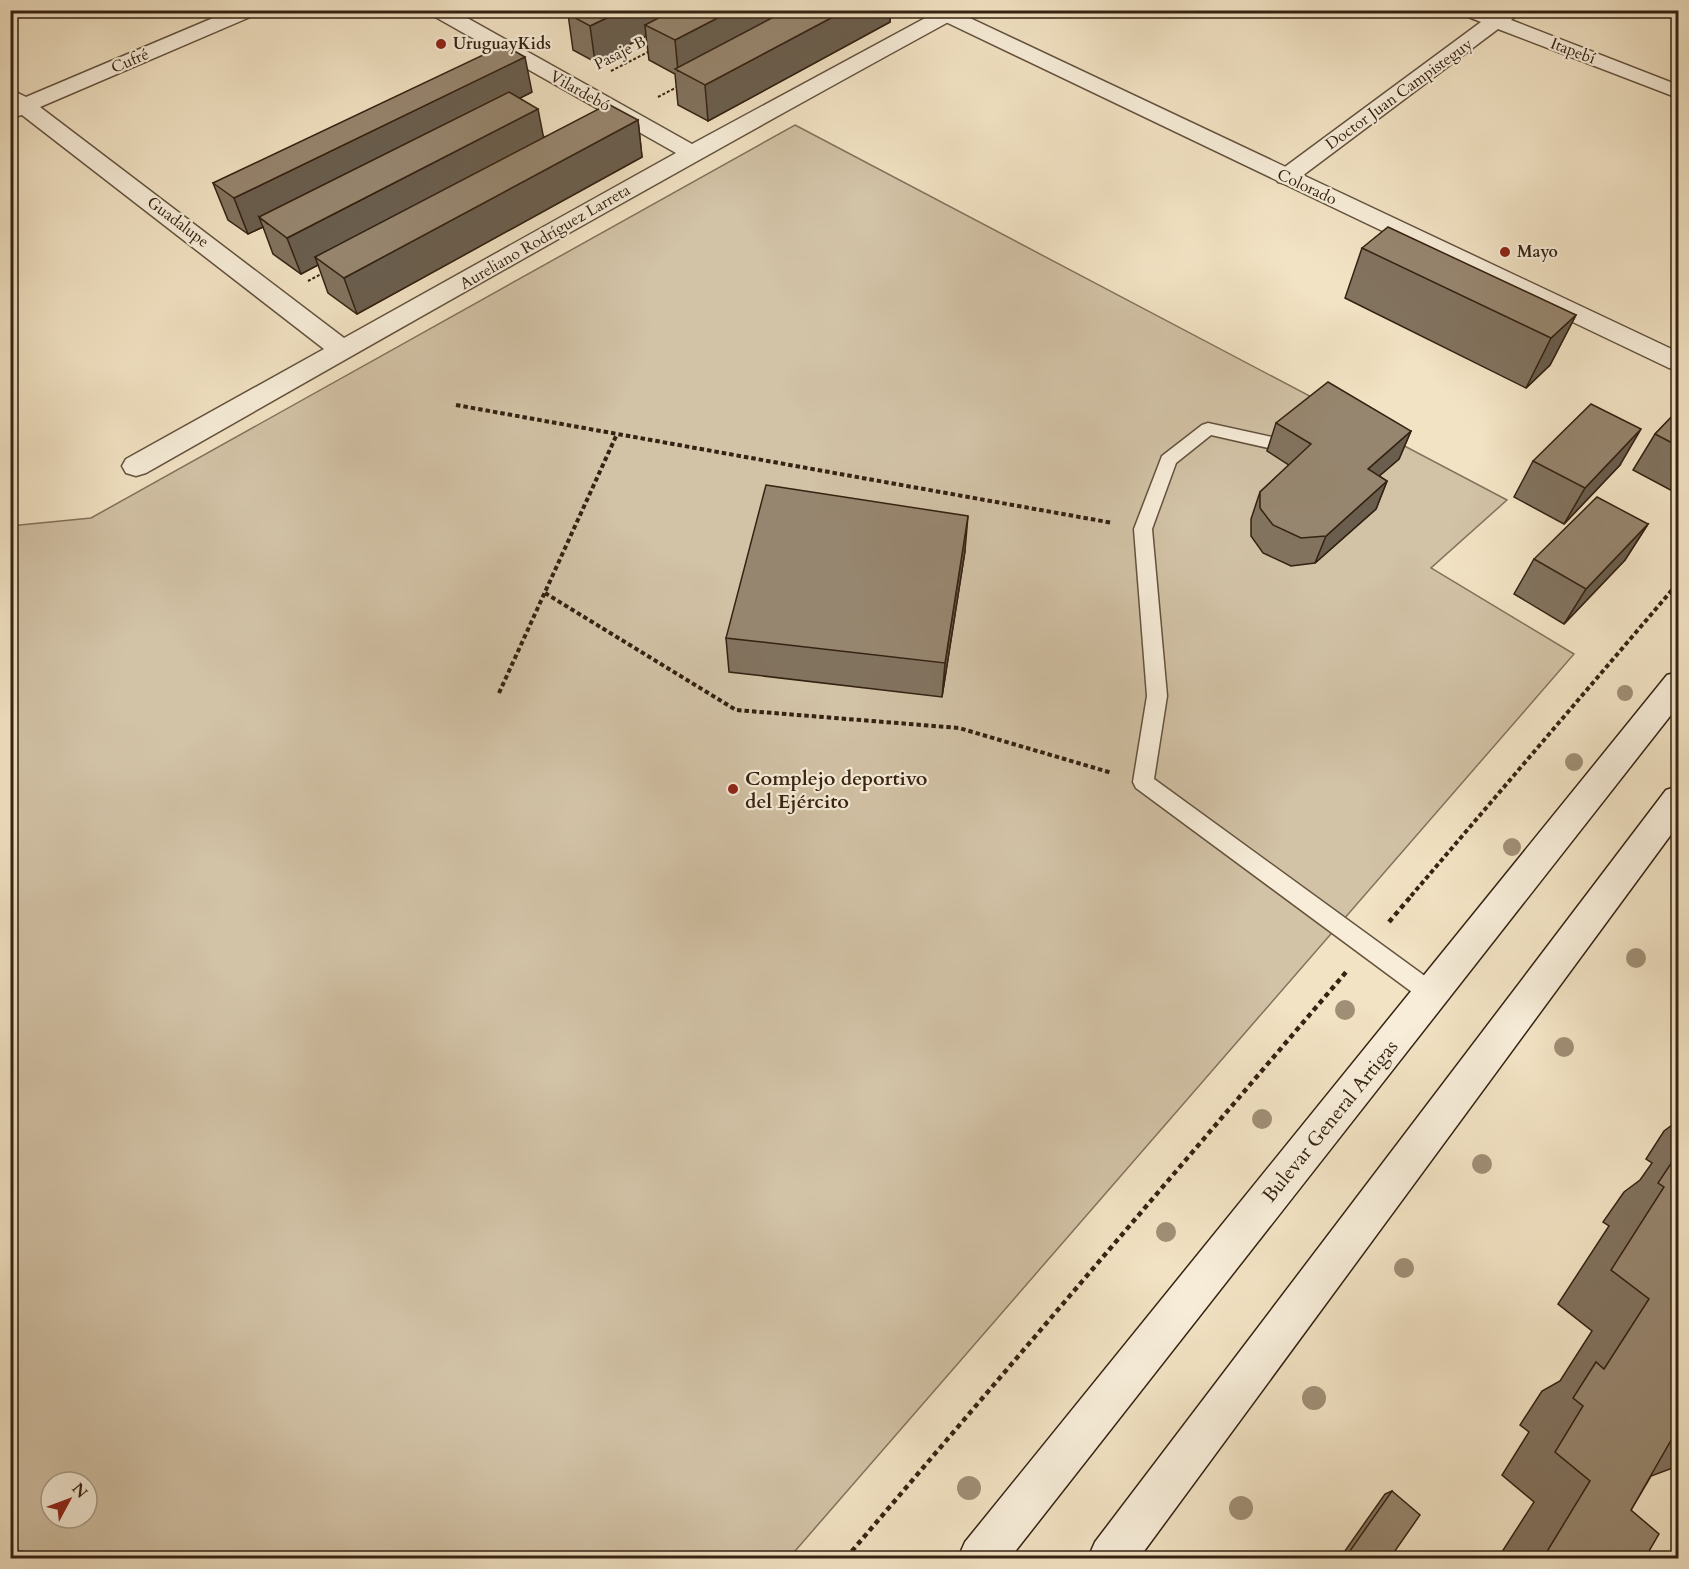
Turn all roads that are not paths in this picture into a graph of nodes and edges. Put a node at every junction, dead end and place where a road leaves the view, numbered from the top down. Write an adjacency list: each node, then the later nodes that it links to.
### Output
1 (250, 10): 7 (street, Cufré)
2 (437, 10): 8 (street, Vilardebó)
3 (1468, 10): 5 (street, Itapebí)
4 (946, 12): 8 (street, Aureliano Rodríguez Larreta); 9 (street, Colorado)
5 (1504, 16): 6 (street, Itapebí); 9 (street, Doctor Juan Campisteguy)
6 (1678, 92)
7 (15, 104): 10 (street, Guadalupe)
8 (692, 153): 10 (street, Aureliano Rodríguez Larreta)
9 (1286, 177): 11 (street, Colorado)
10 (344, 351): 13 (street, Aureliano Rodríguez Larreta)
11 (1678, 362)
12 (1277, 444): 16 (lane)
13 (136, 466)
14 (1678, 684): 16 (street, Bulevar General Artigas)
15 (1678, 800): 18 (street)
16 (1432, 994): 17 (street, Bulevar General Artigas)
17 (981, 1558)
18 (1111, 1558)

